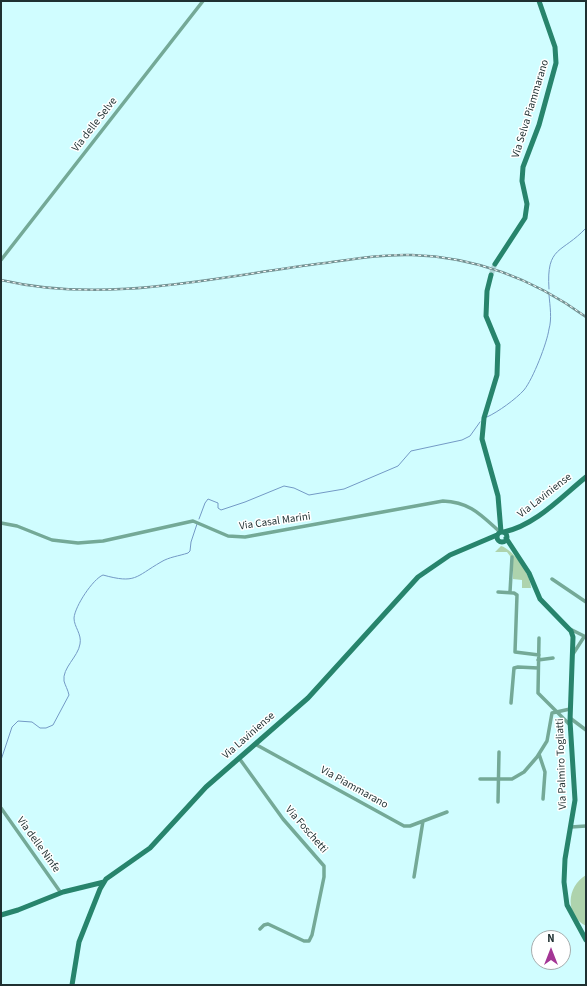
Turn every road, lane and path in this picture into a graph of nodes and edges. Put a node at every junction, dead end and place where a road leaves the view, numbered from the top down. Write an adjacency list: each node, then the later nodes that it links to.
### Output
1 (203, 1): 3 (street, Via delle Selve)
2 (539, 1): 4 (street, Via Selva Piammarano)
3 (1, 260)
4 (495, 264)
5 (491, 275): 8 (street)
6 (586, 477): 8 (street, Via Laviniense)
7 (1, 523): 8 (street, Via Casal Marini)
8 (502, 536): 14 (street, Via Palmiro Togliatti); 27 (street, Via Laviniense)
9 (512, 557): 12 (street)
10 (552, 578): 13 (street)
11 (498, 592): 12 (street)
12 (510, 592): 18 (street)
13 (586, 602)
14 (569, 629): 15 (street); 17 (street, Via Palmiro Togliatti)
15 (585, 637): 17 (street, Via Palmiro Togliatti)
16 (539, 638): 18 (street)
17 (574, 654): 22 (street, Via Palmiro Togliatti)
18 (538, 657): 19 (street); 20 (street)
19 (553, 658)
20 (538, 668): 21 (street); 23 (street)
21 (511, 703)
22 (570, 709): 23 (street); 24 (street, Via Palmiro Togliatti)
23 (556, 711): 25 (street); 29 (street)
24 (570, 718): 25 (street, Via Palmiro Togliatti); 26 (street)
25 (570, 725): 39 (street, Via Palmiro Togliatti)
26 (586, 730)
27 (255, 744): 30 (street, Via Laviniense); 37 (street, Via Piammarano)
28 (499, 752): 32 (street)
29 (539, 754): 32 (street); 33 (street)
30 (239, 758): 41 (street, Via Laviniense); 44 (street, Via Foschetti)
31 (480, 779): 32 (street)
32 (499, 779): 34 (street)
33 (543, 799)
34 (498, 802)
35 (1, 808): 42 (street, Via delle Ninfe)
36 (447, 812): 37 (street, Via Piammarano)
37 (423, 821): 40 (street)
38 (586, 826): 39 (street)
39 (571, 827): 45 (street, Via Palmiro Togliatti)
40 (414, 877)
41 (104, 882): 42 (street); 46 (street)
42 (61, 892): 43 (street)
43 (1, 915)
44 (260, 929)
45 (586, 940)
46 (72, 985)

